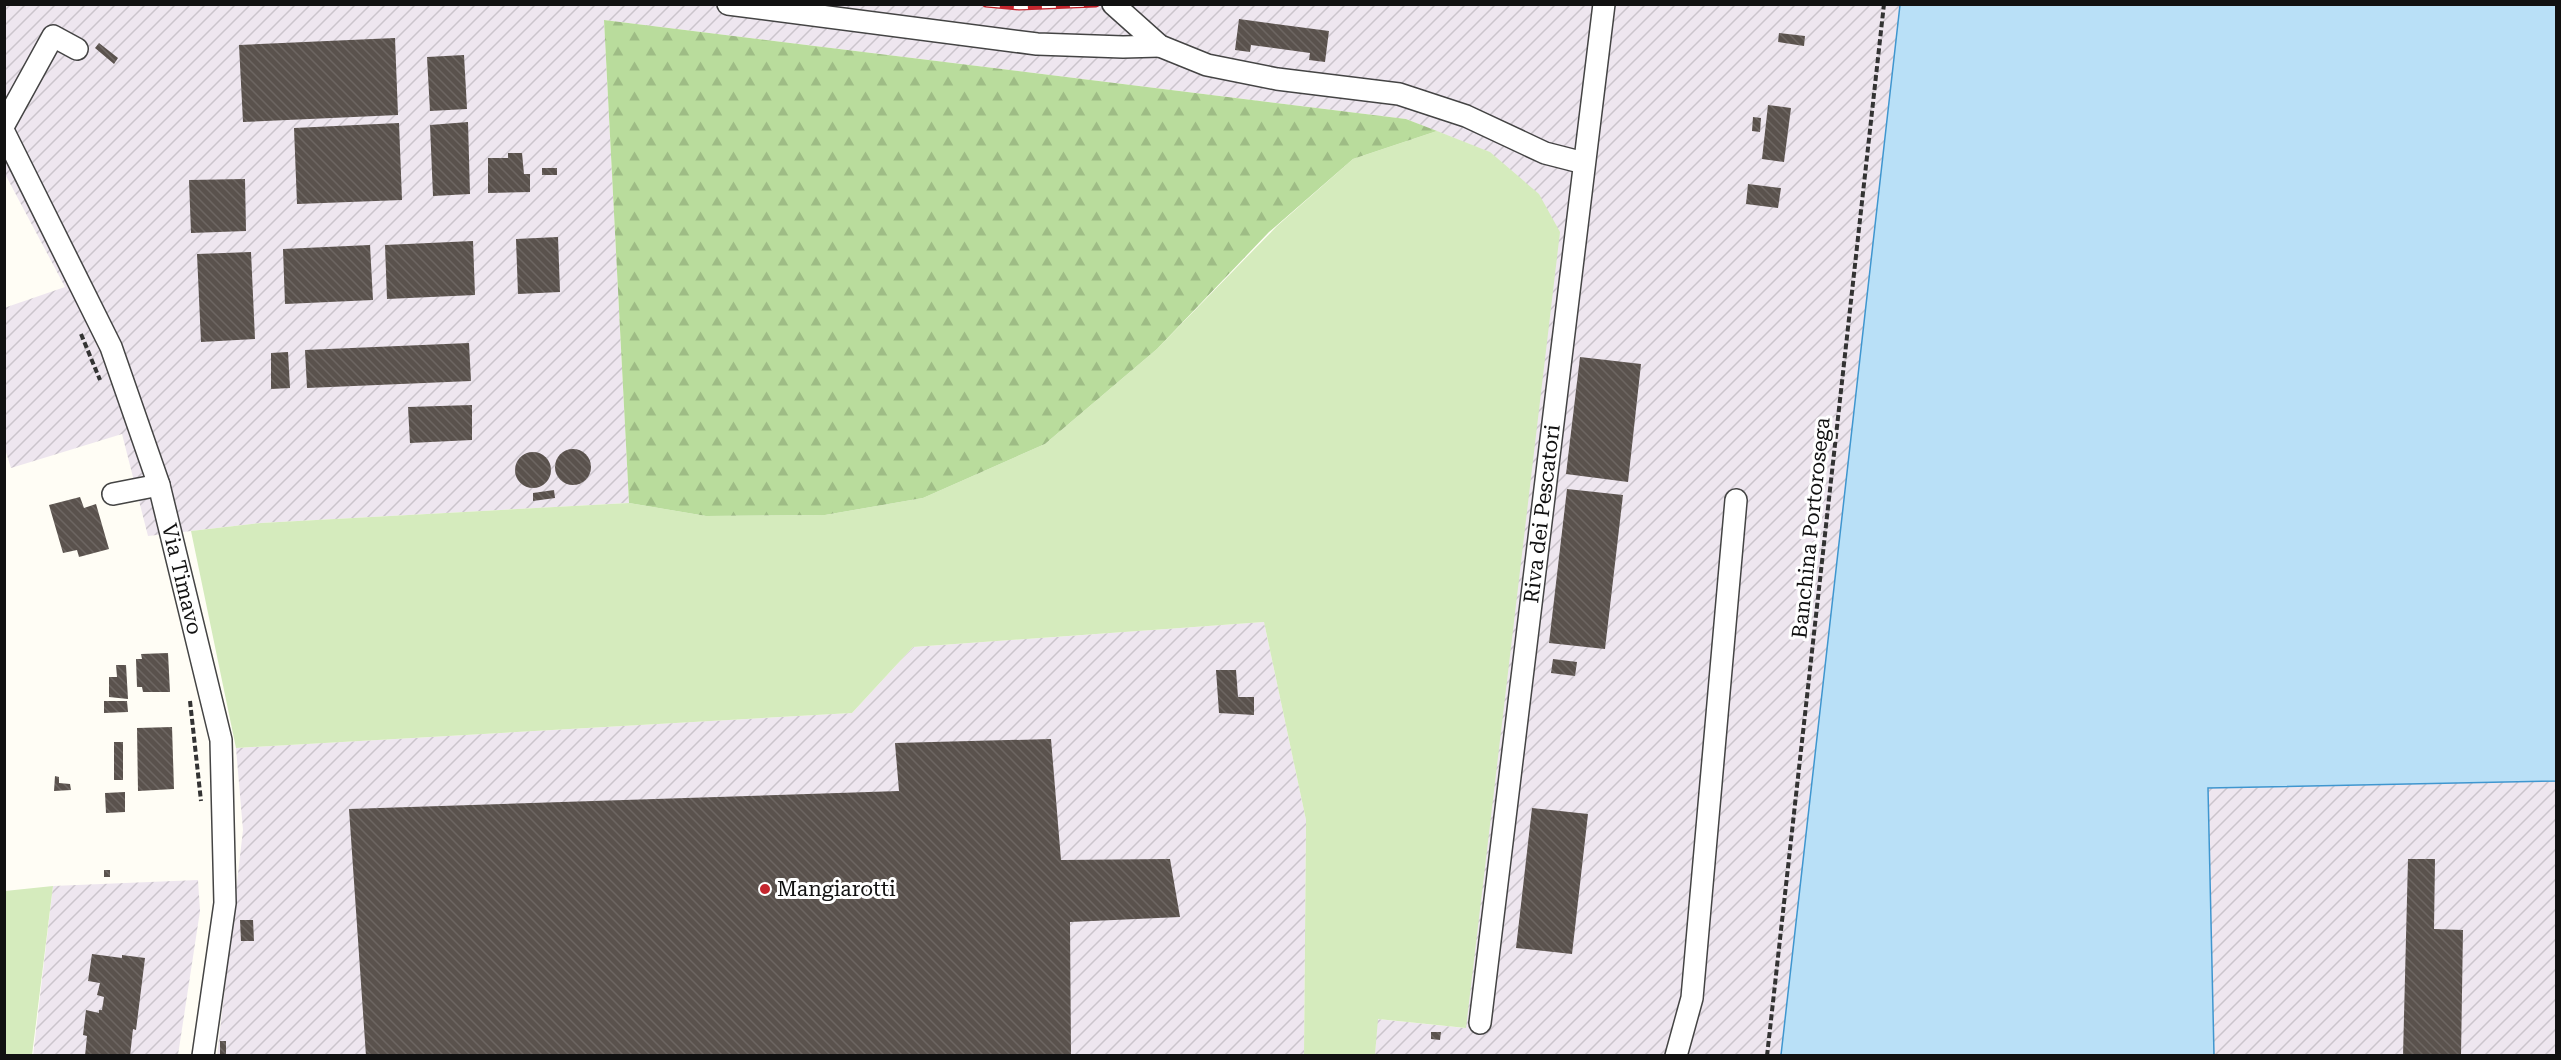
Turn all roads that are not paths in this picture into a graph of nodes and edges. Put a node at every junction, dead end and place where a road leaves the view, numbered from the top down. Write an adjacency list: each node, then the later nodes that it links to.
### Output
1 (728, 4): 4 (street)
2 (1113, 4): 4 (street)
3 (1604, 4): 8 (street, Riva dei Pescatori)
4 (1160, 46): 8 (street)
5 (77, 49): 6 (street)
6 (4, 125)
7 (4, 132): 9 (street, Via Timavo)
8 (1584, 163): 12 (street, Riva dei Pescatori)
9 (159, 485): 10 (street); 13 (street, Via Timavo)
10 (113, 494)
11 (1736, 501): 14 (street)
12 (1480, 1023)
13 (203, 1056)
14 (1676, 1056)

